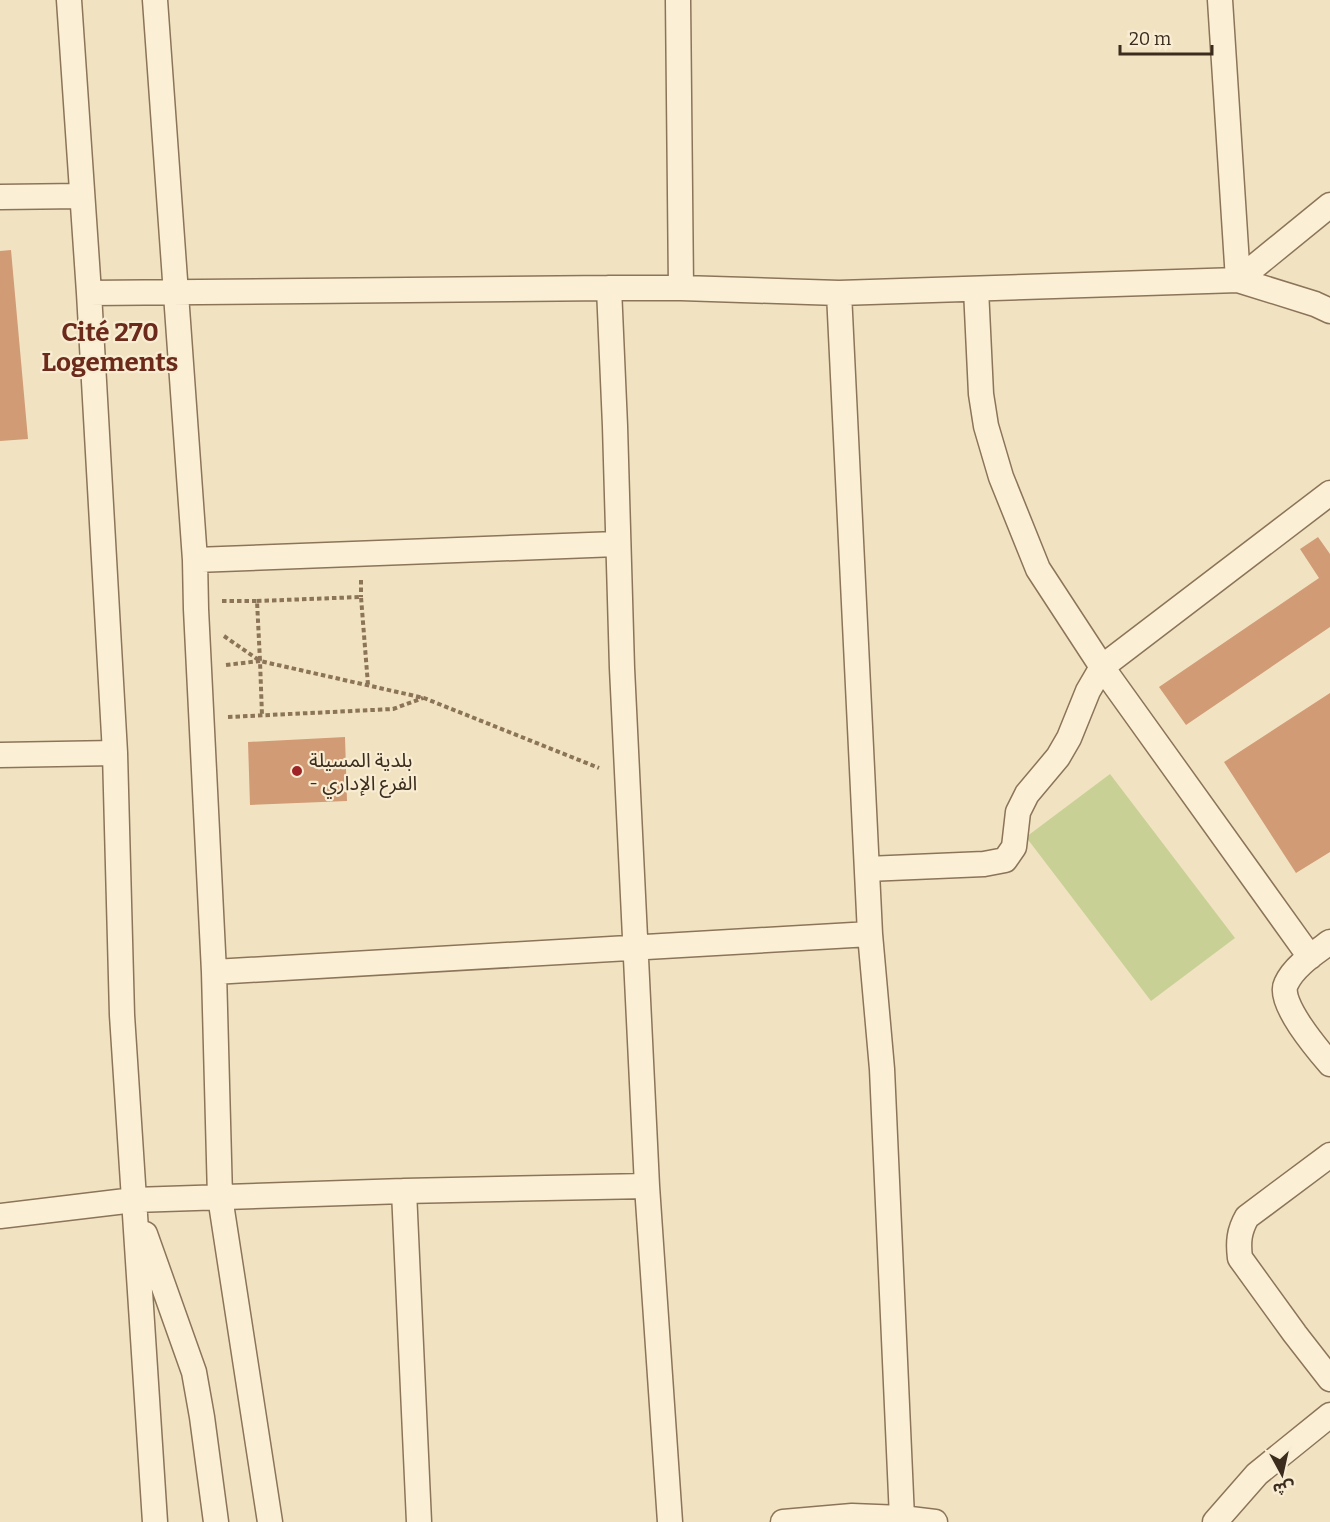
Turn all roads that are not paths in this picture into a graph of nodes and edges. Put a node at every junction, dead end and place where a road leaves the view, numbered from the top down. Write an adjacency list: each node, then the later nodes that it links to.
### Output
1 (69, 0): 5 (street)
2 (155, 0): 13 (street)
3 (678, 0): 10 (street)
4 (1220, 0): 8 (street)
5 (81, 196): 6 (street); 12 (street)
6 (0, 197)
7 (1330, 205): 8 (street)
8 (1238, 280): 11 (street); 15 (street)
9 (609, 288): 10 (street); 13 (street); 17 (street)
10 (681, 288): 14 (street)
11 (976, 288): 14 (street); 19 (street)
12 (89, 292): 13 (street); 20 (street)
13 (176, 293): 18 (street)
14 (839, 293): 22 (street)
15 (1330, 311)
16 (1330, 493): 19 (street)
17 (617, 544): 18 (street); 25 (street)
18 (195, 560): 27 (street)
19 (1102, 667): 22 (street); 26 (street)
20 (115, 753): 21 (street); 33 (street)
21 (0, 755)
22 (867, 869): 23 (street)
23 (870, 934): 25 (street); 37 (street)
24 (1330, 942): 26 (street)
25 (635, 949): 27 (street); 30 (street)
26 (1310, 957): 28 (street)
27 (214, 972): 32 (street)
28 (1330, 1064)
29 (1330, 1155): 35 (street)
30 (647, 1186): 31 (street); 43 (street)
31 (404, 1191): 32 (street); 42 (street)
32 (219, 1197): 33 (street); 41 (street)
33 (134, 1200): 34 (street); 39 (street); 40 (street)
34 (0, 1216)
35 (1330, 1379)
36 (1330, 1415): 38 (street)
37 (903, 1520): 44 (street); 45 (street)
38 (1220, 1520)
39 (155, 1522)
40 (216, 1522)
41 (270, 1522)
42 (418, 1522)
43 (670, 1522)
44 (783, 1522)
45 (935, 1522)

